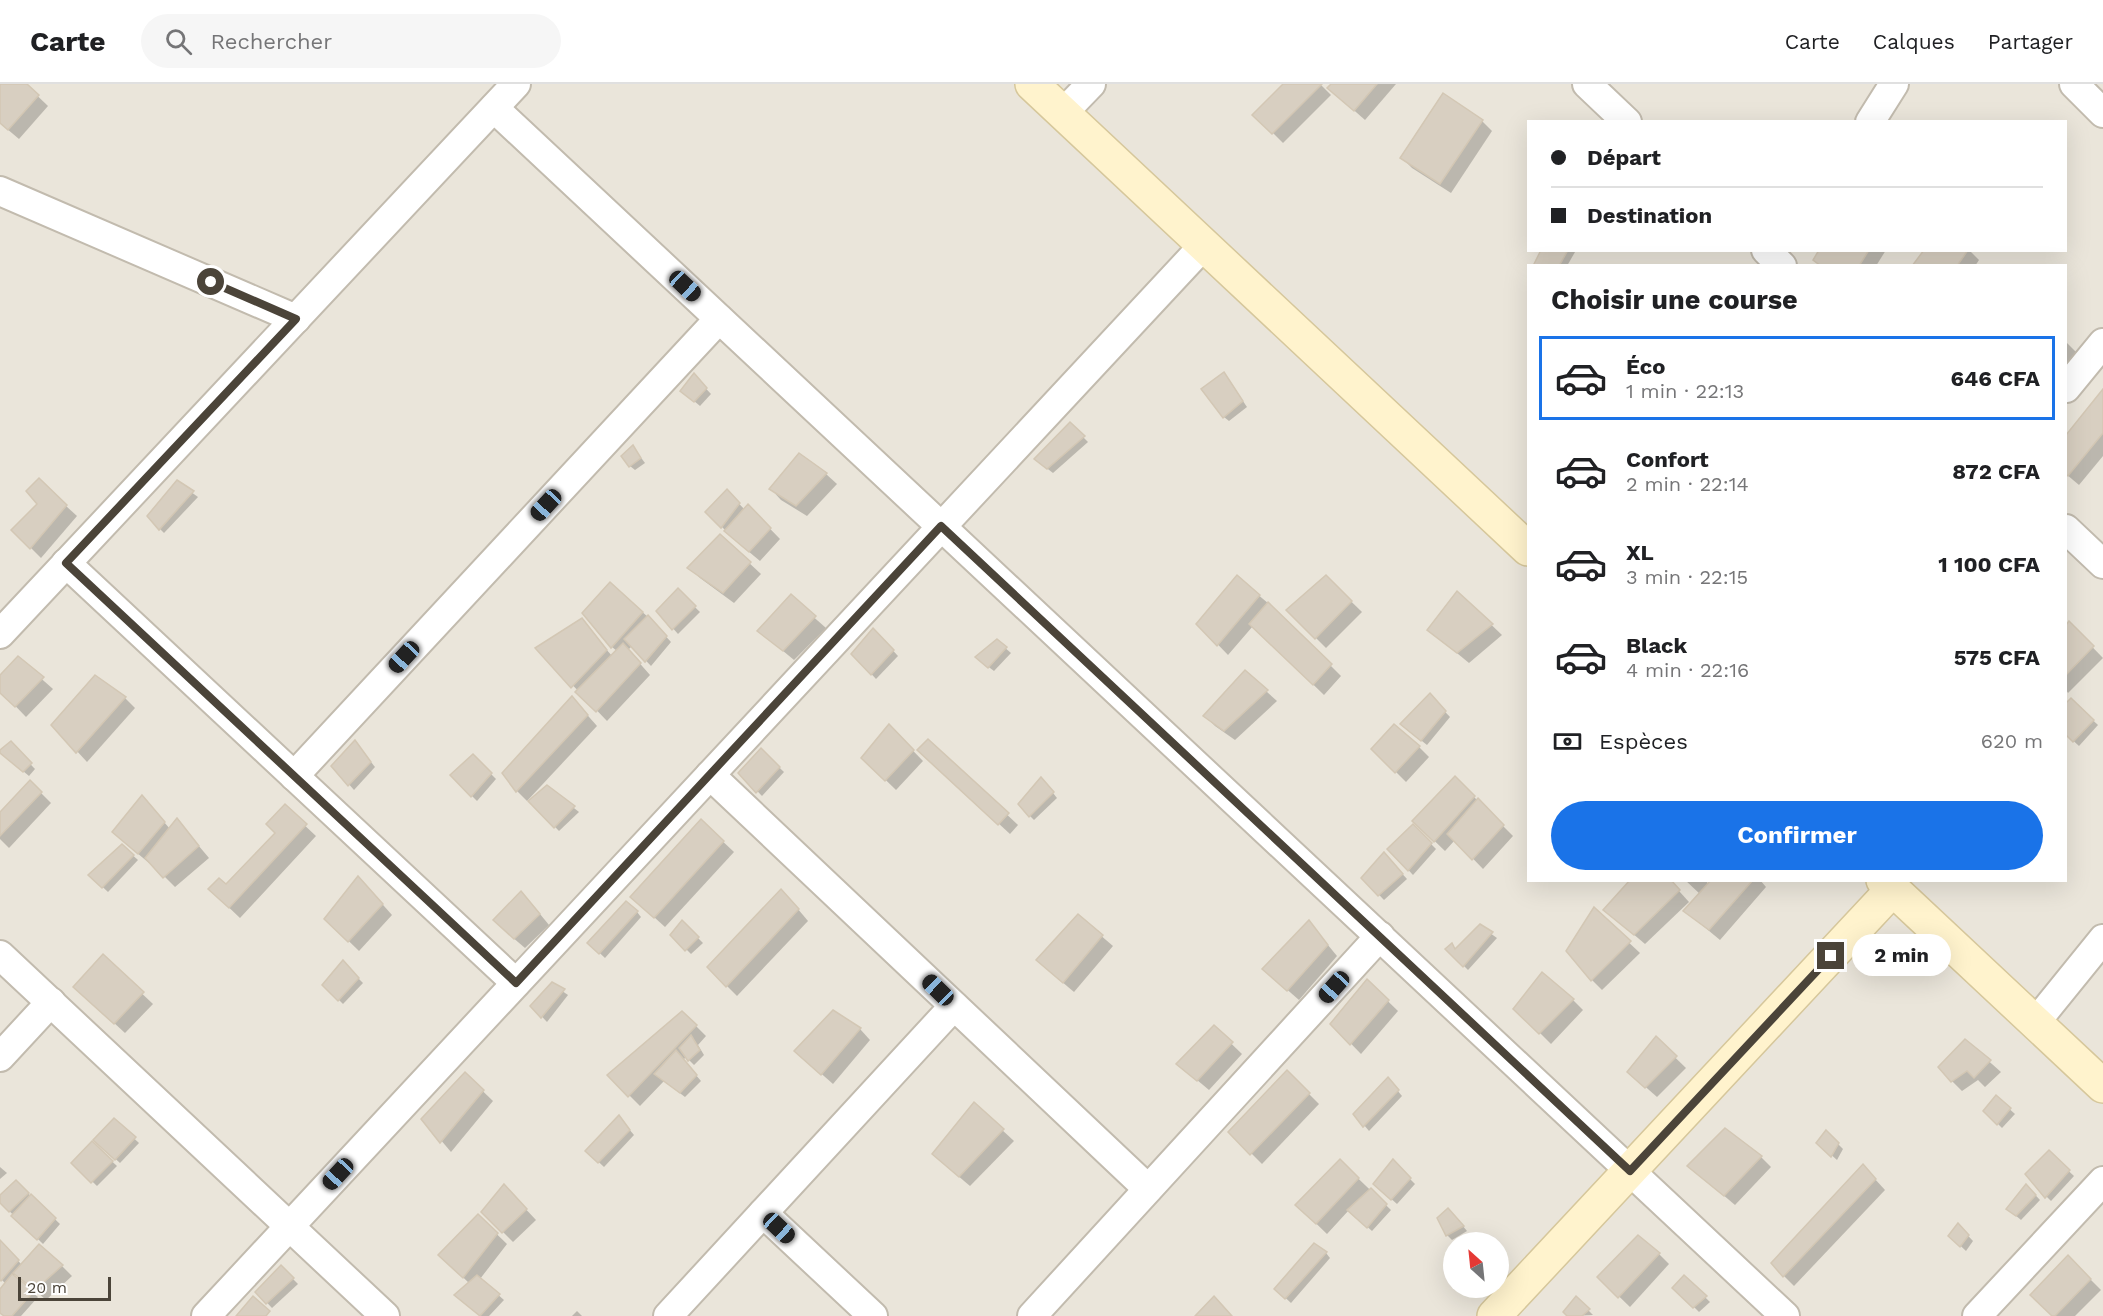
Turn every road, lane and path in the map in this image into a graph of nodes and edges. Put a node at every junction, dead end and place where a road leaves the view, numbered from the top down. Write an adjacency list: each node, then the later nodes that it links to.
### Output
1 (516, 84): 7 (street)
2 (1032, 84): 8 (street)
3 (1091, 84): 8 (street)
4 (1587, 84): 10 (street)
5 (1894, 84): 11 (street)
6 (2074, 84): 9 (street)
7 (494, 108): 14 (street); 15 (street)
8 (1063, 113): 13 (street)
9 (2103, 113)
10 (1625, 120)
11 (1871, 120)
12 (0, 191): 14 (street)
13 (1204, 245): 18 (street); 20 (street)
14 (296, 319): 21 (street)
15 (719, 319): 18 (street); 25 (street)
16 (2103, 342): 17 (street)
17 (2067, 387)
18 (941, 526): 24 (street); 27 (street)
19 (2067, 530): 22 (street)
20 (1527, 548)
21 (66, 563): 23 (street); 25 (street)
22 (2103, 564)
23 (0, 634)
24 (710, 775): 30 (street); 32 (street)
25 (294, 776): 30 (street)
26 (1888, 885): 33 (street); 36 (street)
27 (1380, 936): 36 (street); 38 (street)
28 (2103, 939): 33 (street)
29 (0, 955): 31 (street)
30 (516, 983): 40 (street)
31 (51, 1002): 34 (street); 40 (street)
32 (954, 1006): 38 (street); 39 (street)
33 (2035, 1023): 35 (street)
34 (0, 1057)
35 (2103, 1086)
36 (1630, 1171): 46 (street); 47 (street)
37 (2103, 1181): 48 (street)
38 (1148, 1189): 45 (street)
39 (764, 1213): 43 (street); 44 (street)
40 (289, 1227): 41 (street); 42 (street)
41 (206, 1316)
42 (385, 1316)
43 (668, 1316)
44 (873, 1316)
45 (1032, 1316)
46 (1494, 1316)
47 (1785, 1316)
48 (1977, 1316)

